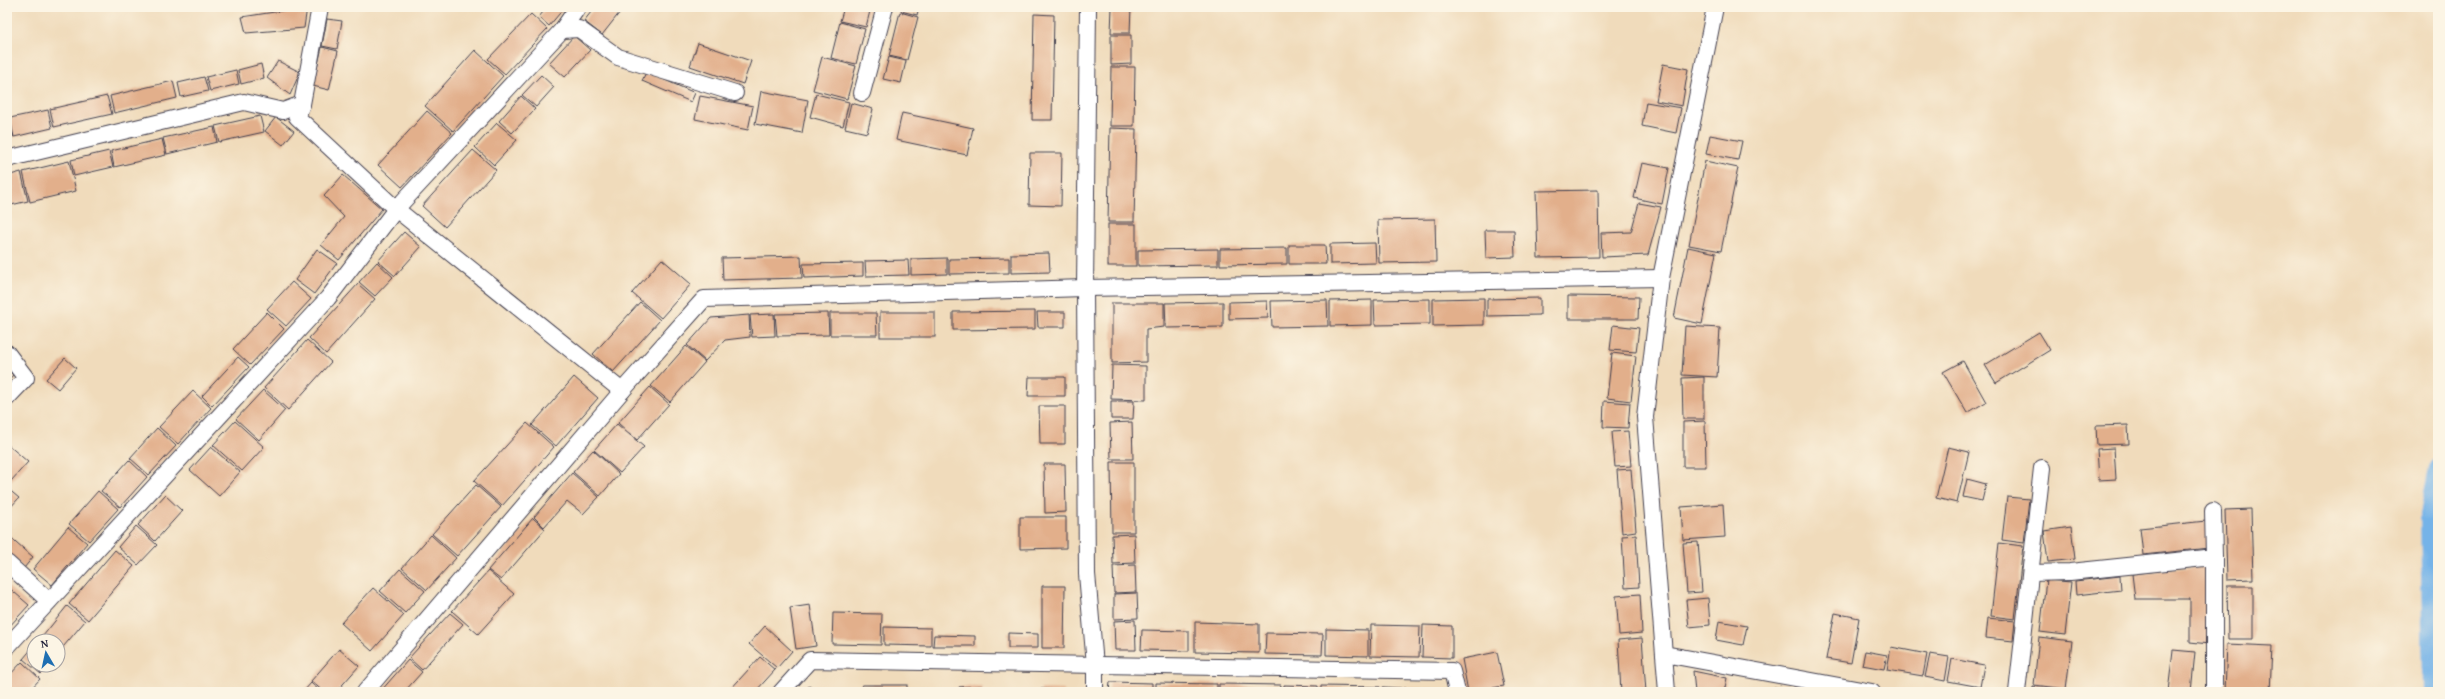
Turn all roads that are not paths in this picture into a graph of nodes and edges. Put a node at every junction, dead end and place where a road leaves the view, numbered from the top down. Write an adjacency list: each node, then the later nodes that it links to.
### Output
1 (320, 7): 9 (street)
2 (578, 7): 6 (street)
3 (885, 7): 8 (street)
4 (1088, 7): 13 (street)
5 (1715, 7): 12 (street)
6 (562, 30): 7 (street); 11 (street)
7 (735, 93)
8 (862, 93)
9 (302, 104): 10 (street); 11 (street)
10 (7, 159)
11 (396, 209): 15 (street); 22 (street)
12 (1661, 278): 13 (street); 24 (street)
13 (1085, 288): 15 (street); 25 (street)
14 (7, 353): 16 (street)
15 (622, 391): 26 (street)
16 (7, 398)
17 (2042, 468): 21 (street)
18 (2213, 511): 19 (street)
19 (2214, 557): 21 (street); 33 (street)
20 (7, 563): 22 (street)
21 (2030, 573): 32 (street)
22 (49, 601): 23 (street)
23 (7, 647)
24 (1664, 654): 30 (street); 31 (street)
25 (1095, 665): 27 (street); 28 (street); 29 (street)
26 (365, 692)
27 (781, 692)
28 (1095, 692)
29 (1456, 692)
30 (1667, 692)
31 (1872, 692)
32 (2017, 692)
33 (2214, 692)

